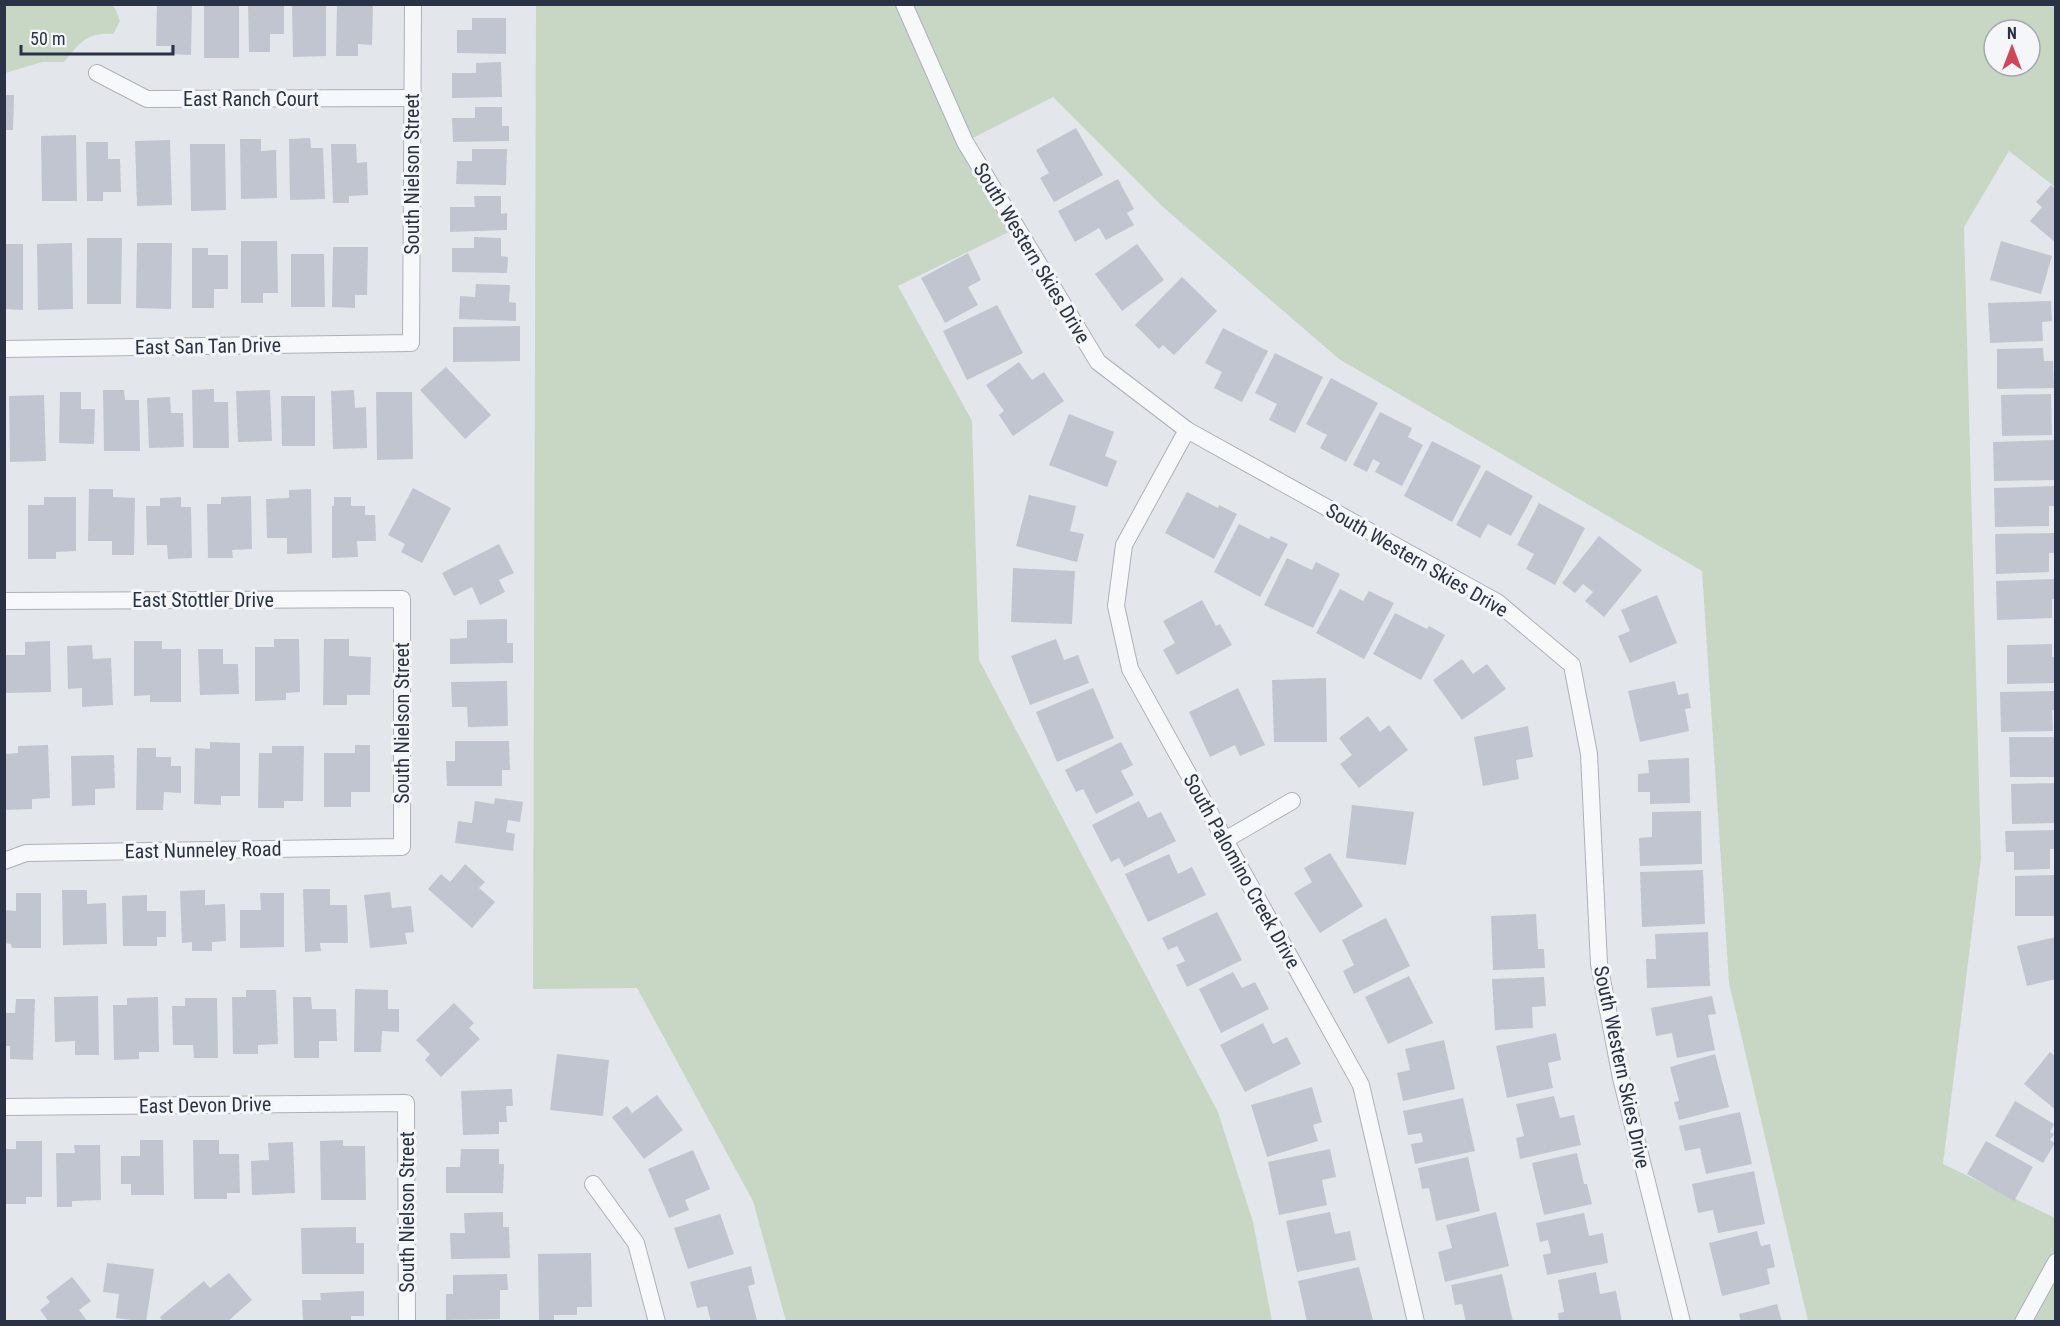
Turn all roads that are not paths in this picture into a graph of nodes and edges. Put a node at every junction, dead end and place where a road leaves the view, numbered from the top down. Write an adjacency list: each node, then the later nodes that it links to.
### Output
1 (413, 4): 4 (street, South Nielson Street)
2 (904, 4): 7 (street, South Western Skies Drive)
3 (97, 73): 4 (street, East Ranch Court)
4 (412, 98): 5 (street, South Nielson Street)
5 (411, 343): 6 (street, East San Tan Drive)
6 (4, 349)
7 (1187, 430): 11 (street, South Palomino Creek Drive); 21 (street, South Western Skies Drive)
8 (402, 599): 9 (street, East Stottler Drive); 12 (street, South Nielson Street)
9 (4, 601)
10 (1292, 801): 11 (street)
11 (1225, 840): 20 (street, South Palomino Creek Drive)
12 (402, 847): 13 (street, East Nunneley Road)
13 (4, 861)
14 (406, 1103): 15 (street, East Devon Drive); 18 (street, South Nielson Street)
15 (4, 1107)
16 (593, 1184): 19 (street)
17 (2055, 1262): 22 (street)
18 (407, 1322)
19 (657, 1322)
20 (1416, 1322)
21 (1682, 1322)
22 (2023, 1322)

